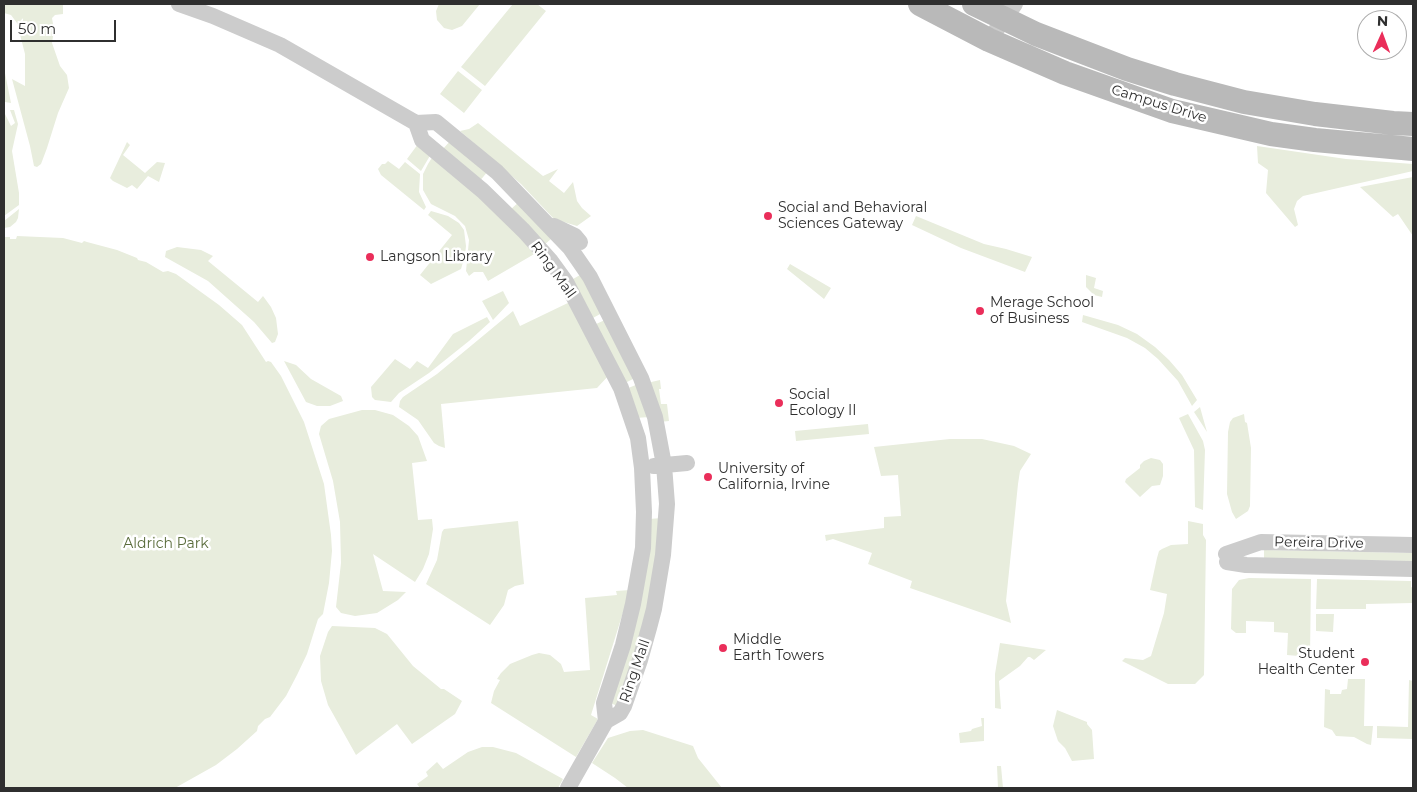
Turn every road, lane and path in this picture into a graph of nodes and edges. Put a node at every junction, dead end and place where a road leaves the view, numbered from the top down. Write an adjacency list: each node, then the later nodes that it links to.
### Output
1 (179, 4): 6 (street, Ring Mall)
2 (920, 4): 5 (main road, Campus Drive)
3 (974, 4): 4 (main road, Campus Drive)
4 (1010, 12): 5 (street); 7 (main road, Campus Drive)
5 (989, 40): 8 (main road, Campus Drive)
6 (416, 123): 9 (street, Ring Mall); 13 (street, Ring Mall)
7 (1413, 124)
8 (1413, 149)
9 (547, 224): 10 (street); 12 (street, Ring Mall)
10 (580, 242)
11 (687, 463): 12 (street)
12 (664, 465): 13 (street); 16 (street, Ring Mall)
13 (642, 468): 16 (street, Ring Mall)
14 (1413, 546): 15 (street, Pereira Drive)
15 (1413, 569)
16 (606, 721): 17 (street)
17 (568, 788)

